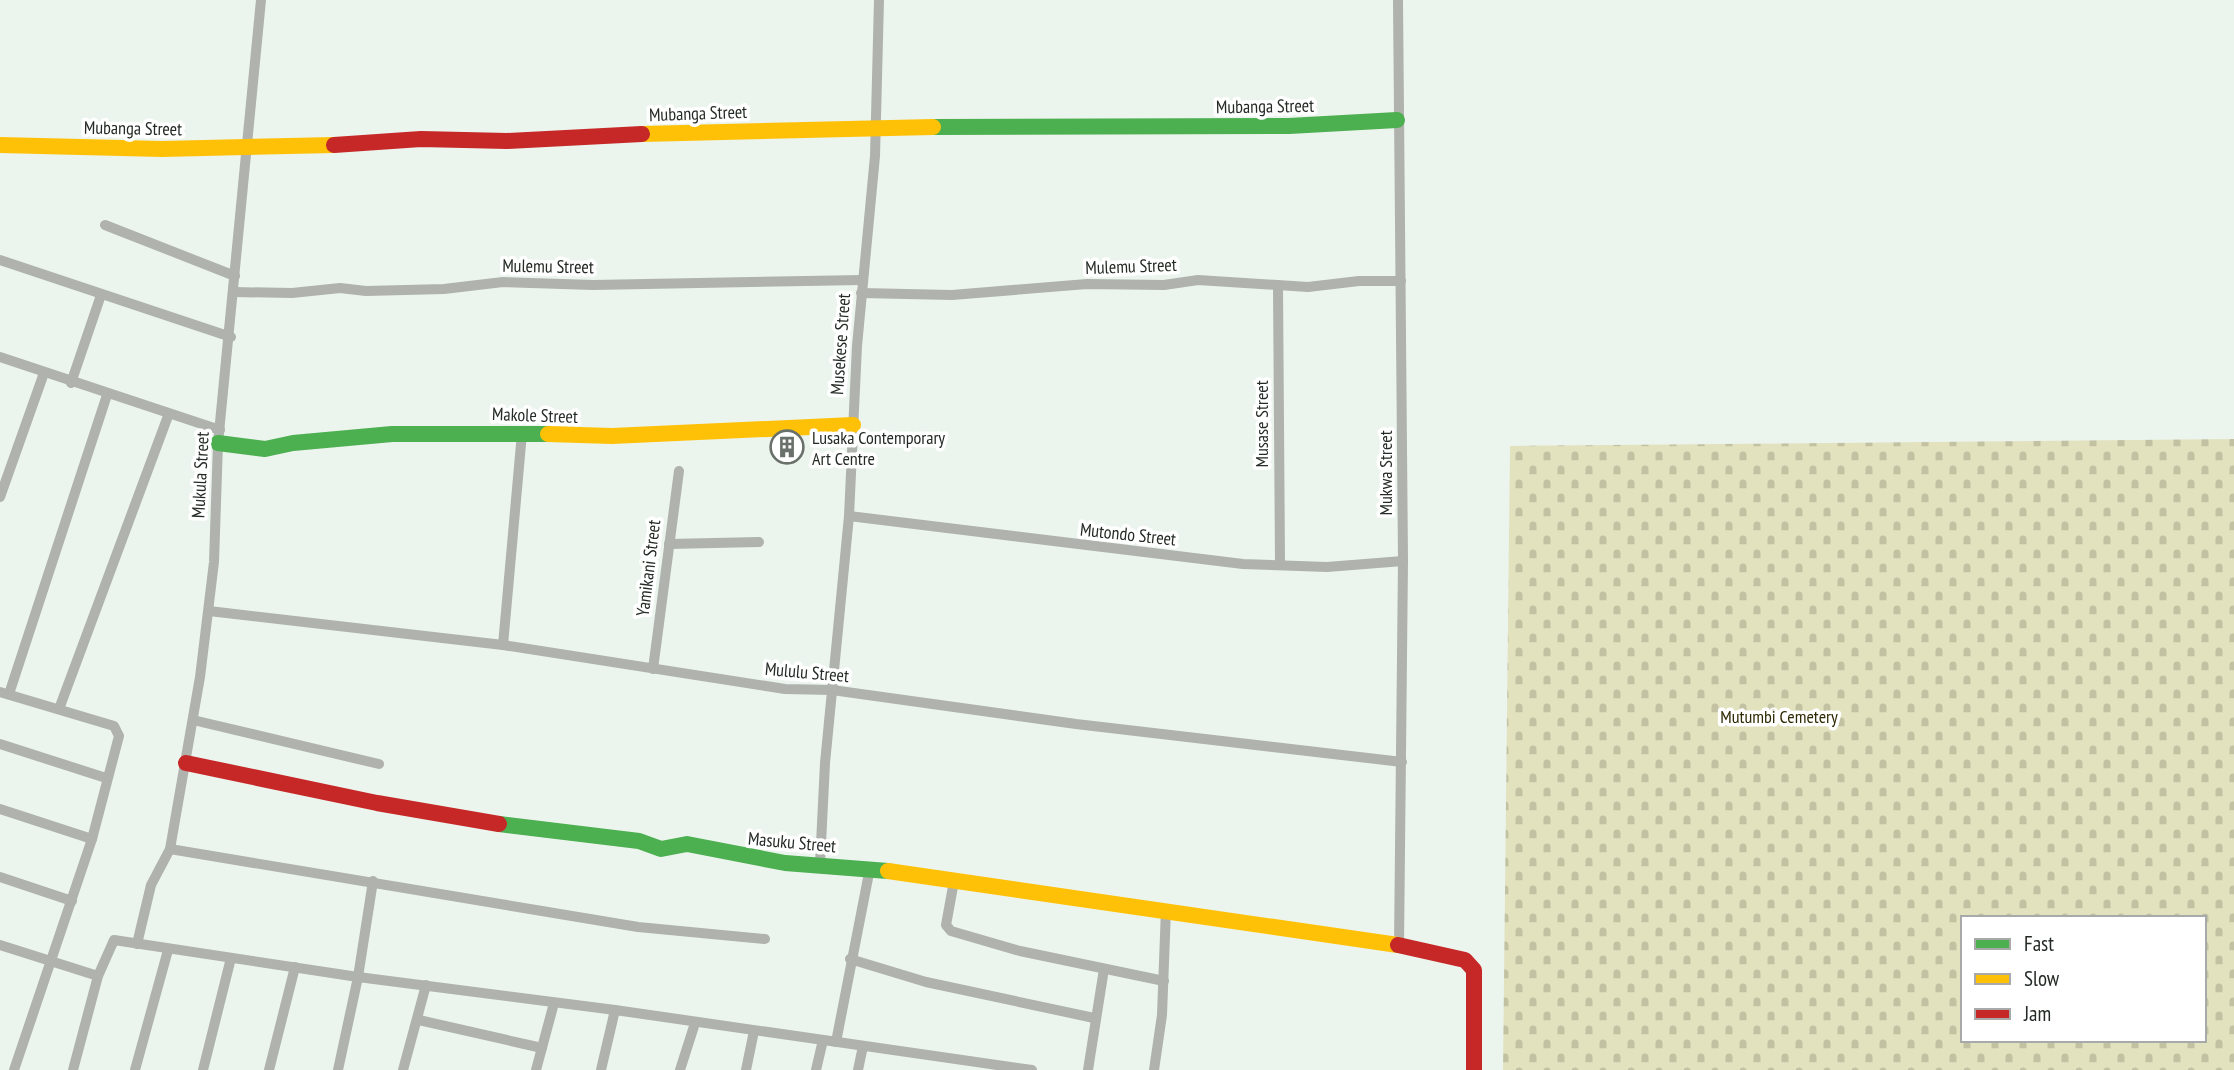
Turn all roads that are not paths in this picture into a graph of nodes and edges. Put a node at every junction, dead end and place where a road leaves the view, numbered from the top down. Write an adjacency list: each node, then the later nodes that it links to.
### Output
1 (261, 0): 7 (street, Mukula Street)
2 (879, 0): 5 (street, Musekese Street)
3 (1398, 0): 4 (street, Mukwa Street)
4 (1397, 120): 5 (street, Mubanga Street); 12 (street, Mukwa Street)
5 (875, 127): 7 (street, Mubanga Street); 11 (street, Musekese Street)
6 (0, 145): 7 (street, Mubanga Street)
7 (245, 147): 10 (street, Mukula Street)
8 (105, 225): 10 (street)
9 (0, 260): 16 (street)
10 (235, 276): 14 (street, Mukula Street)
11 (862, 279): 14 (street, Mulemu Street); 15 (street, Musekese Street)
12 (1401, 281): 13 (street, Mulemu Street); 31 (street, Mukwa Street)
13 (1278, 285): 15 (street, Mulemu Street); 32 (street, Musase Street)
14 (234, 292): 17 (street, Mukula Street)
15 (861, 293): 23 (street, Musekese Street)
16 (101, 295): 17 (street); 20 (street)
17 (231, 337): 25 (street, Mukula Street)
18 (0, 357): 19 (street)
19 (44, 373): 20 (street); 27 (street)
20 (71, 383): 21 (street)
21 (107, 395): 22 (street); 37 (street)
22 (168, 416): 25 (street); 38 (street)
23 (853, 425): 24 (street, Makole Street); 28 (street, Musekese Street)
24 (522, 433): 25 (street, Makole Street); 34 (street)
25 (219, 437): 33 (street, Mukula Street)
26 (679, 471): 30 (street, Yamikani Street)
27 (0, 497)
28 (849, 516): 32 (street, Mutondo Street); 36 (street, Musekese Street)
29 (759, 542): 30 (street)
30 (669, 544): 35 (street, Yamikani Street)
31 (1403, 561): 32 (street, Mutondo Street); 41 (street, Mukwa Street)
32 (1280, 563)
33 (209, 611): 34 (street, Mululu Street); 39 (street, Mukula Street)
34 (503, 645): 35 (street, Mululu Street)
35 (653, 669): 36 (street, Mululu Street)
36 (832, 690): 41 (street, Mululu Street); 48 (street, Musekese Street)
37 (5, 693): 38 (street)
38 (59, 709): 44 (street)
39 (193, 720): 42 (street, Mukula Street); 43 (street)
40 (0, 744): 44 (street)
41 (1402, 762): 58 (street, Mukwa Street)
42 (186, 763): 47 (street, Mukula Street); 48 (street, Masuku Street)
43 (379, 764)
44 (106, 778): 46 (street)
45 (0, 809): 46 (street)
46 (92, 839): 53 (street)
47 (170, 849): 51 (street); 57 (street, Mukula Street)
48 (820, 864): 49 (street, Masuku Street)
49 (870, 868): 52 (street, Masuku Street); 61 (street)
50 (0, 877): 53 (street)
51 (373, 881): 55 (street); 66 (street)
52 (954, 881): 54 (street, Masuku Street); 64 (street)
53 (72, 901): 62 (street)
54 (1166, 909): 58 (street, Masuku Street); 67 (street)
55 (765, 939)
56 (0, 944): 62 (street)
57 (136, 944): 59 (street); 65 (street)
58 (1399, 945): 96 (street, Masuku Street)
59 (169, 950): 60 (street); 82 (street)
60 (231, 958): 63 (street); 83 (street)
61 (850, 959): 71 (street); 76 (street)
62 (52, 961): 65 (street); 80 (street)
63 (295, 967): 66 (street); 84 (street)
64 (1104, 969): 67 (street); 71 (street)
65 (98, 976): 81 (street)
66 (358, 977): 68 (street); 85 (street)
67 (1164, 981): 95 (street)
68 (426, 985): 69 (street); 72 (street)
69 (554, 1003): 70 (street); 78 (street)
70 (615, 1010): 73 (street); 88 (street)
71 (1094, 1018): 94 (street)
72 (419, 1020): 78 (street); 86 (street)
73 (695, 1023): 74 (street); 89 (street)
74 (754, 1031): 75 (street); 90 (street)
75 (823, 1040): 76 (street); 91 (street)
76 (836, 1042): 77 (street)
77 (863, 1046): 79 (street); 92 (street)
78 (542, 1048): 87 (street)
79 (1009, 1068): 93 (street)
80 (14, 1070)
81 (73, 1070)
82 (135, 1070)
83 (203, 1070)
84 (269, 1070)
85 (338, 1070)
86 (403, 1070)
87 (536, 1070)
88 (601, 1070)
89 (680, 1070)
90 (746, 1070)
91 (816, 1070)
92 (858, 1070)
93 (1032, 1070)
94 (1088, 1070)
95 (1154, 1070)
96 (1474, 1070)

